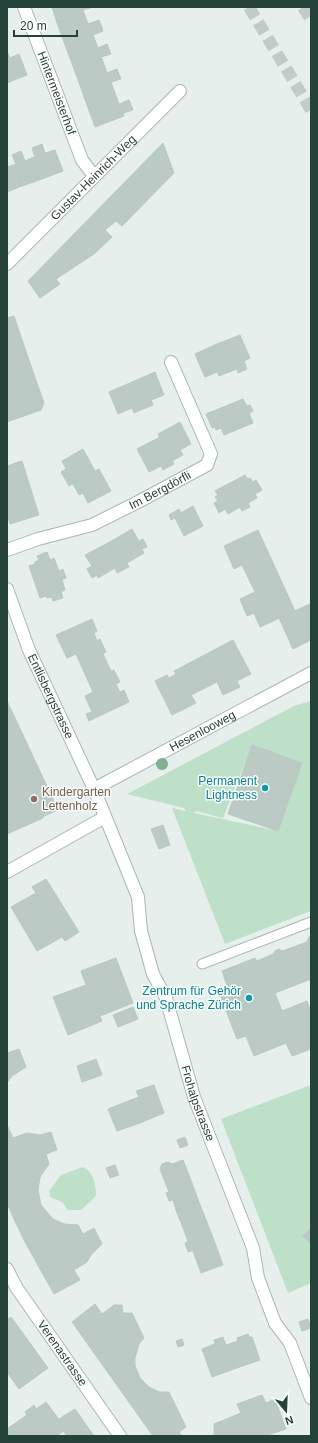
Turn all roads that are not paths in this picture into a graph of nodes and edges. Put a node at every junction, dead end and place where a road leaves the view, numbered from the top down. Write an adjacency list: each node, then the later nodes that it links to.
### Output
1 (24, 7): 3 (street, Hintermeisterhof)
2 (180, 91): 3 (street, Gustav-Heinrich-Weg)
3 (94, 176): 4 (street, Gustav-Heinrich-Weg)
4 (7, 264)
5 (171, 362): 6 (street, Im Bergdörfli)
6 (7, 550)
7 (7, 589): 9 (street, Entlisbergstrasse)
8 (311, 673): 9 (street, Hesenlooweg)
9 (94, 789): 10 (street, Entlisbergstrasse)
10 (99, 802): 11 (street, Frohalpstrasse)
11 (106, 817): 12 (street); 16 (street, Frohalpstrasse)
12 (7, 872)
13 (311, 922): 14 (lane)
14 (202, 964)
15 (7, 1269): 17 (street, Verenastrasse)
16 (311, 1398)
17 (120, 1436)

